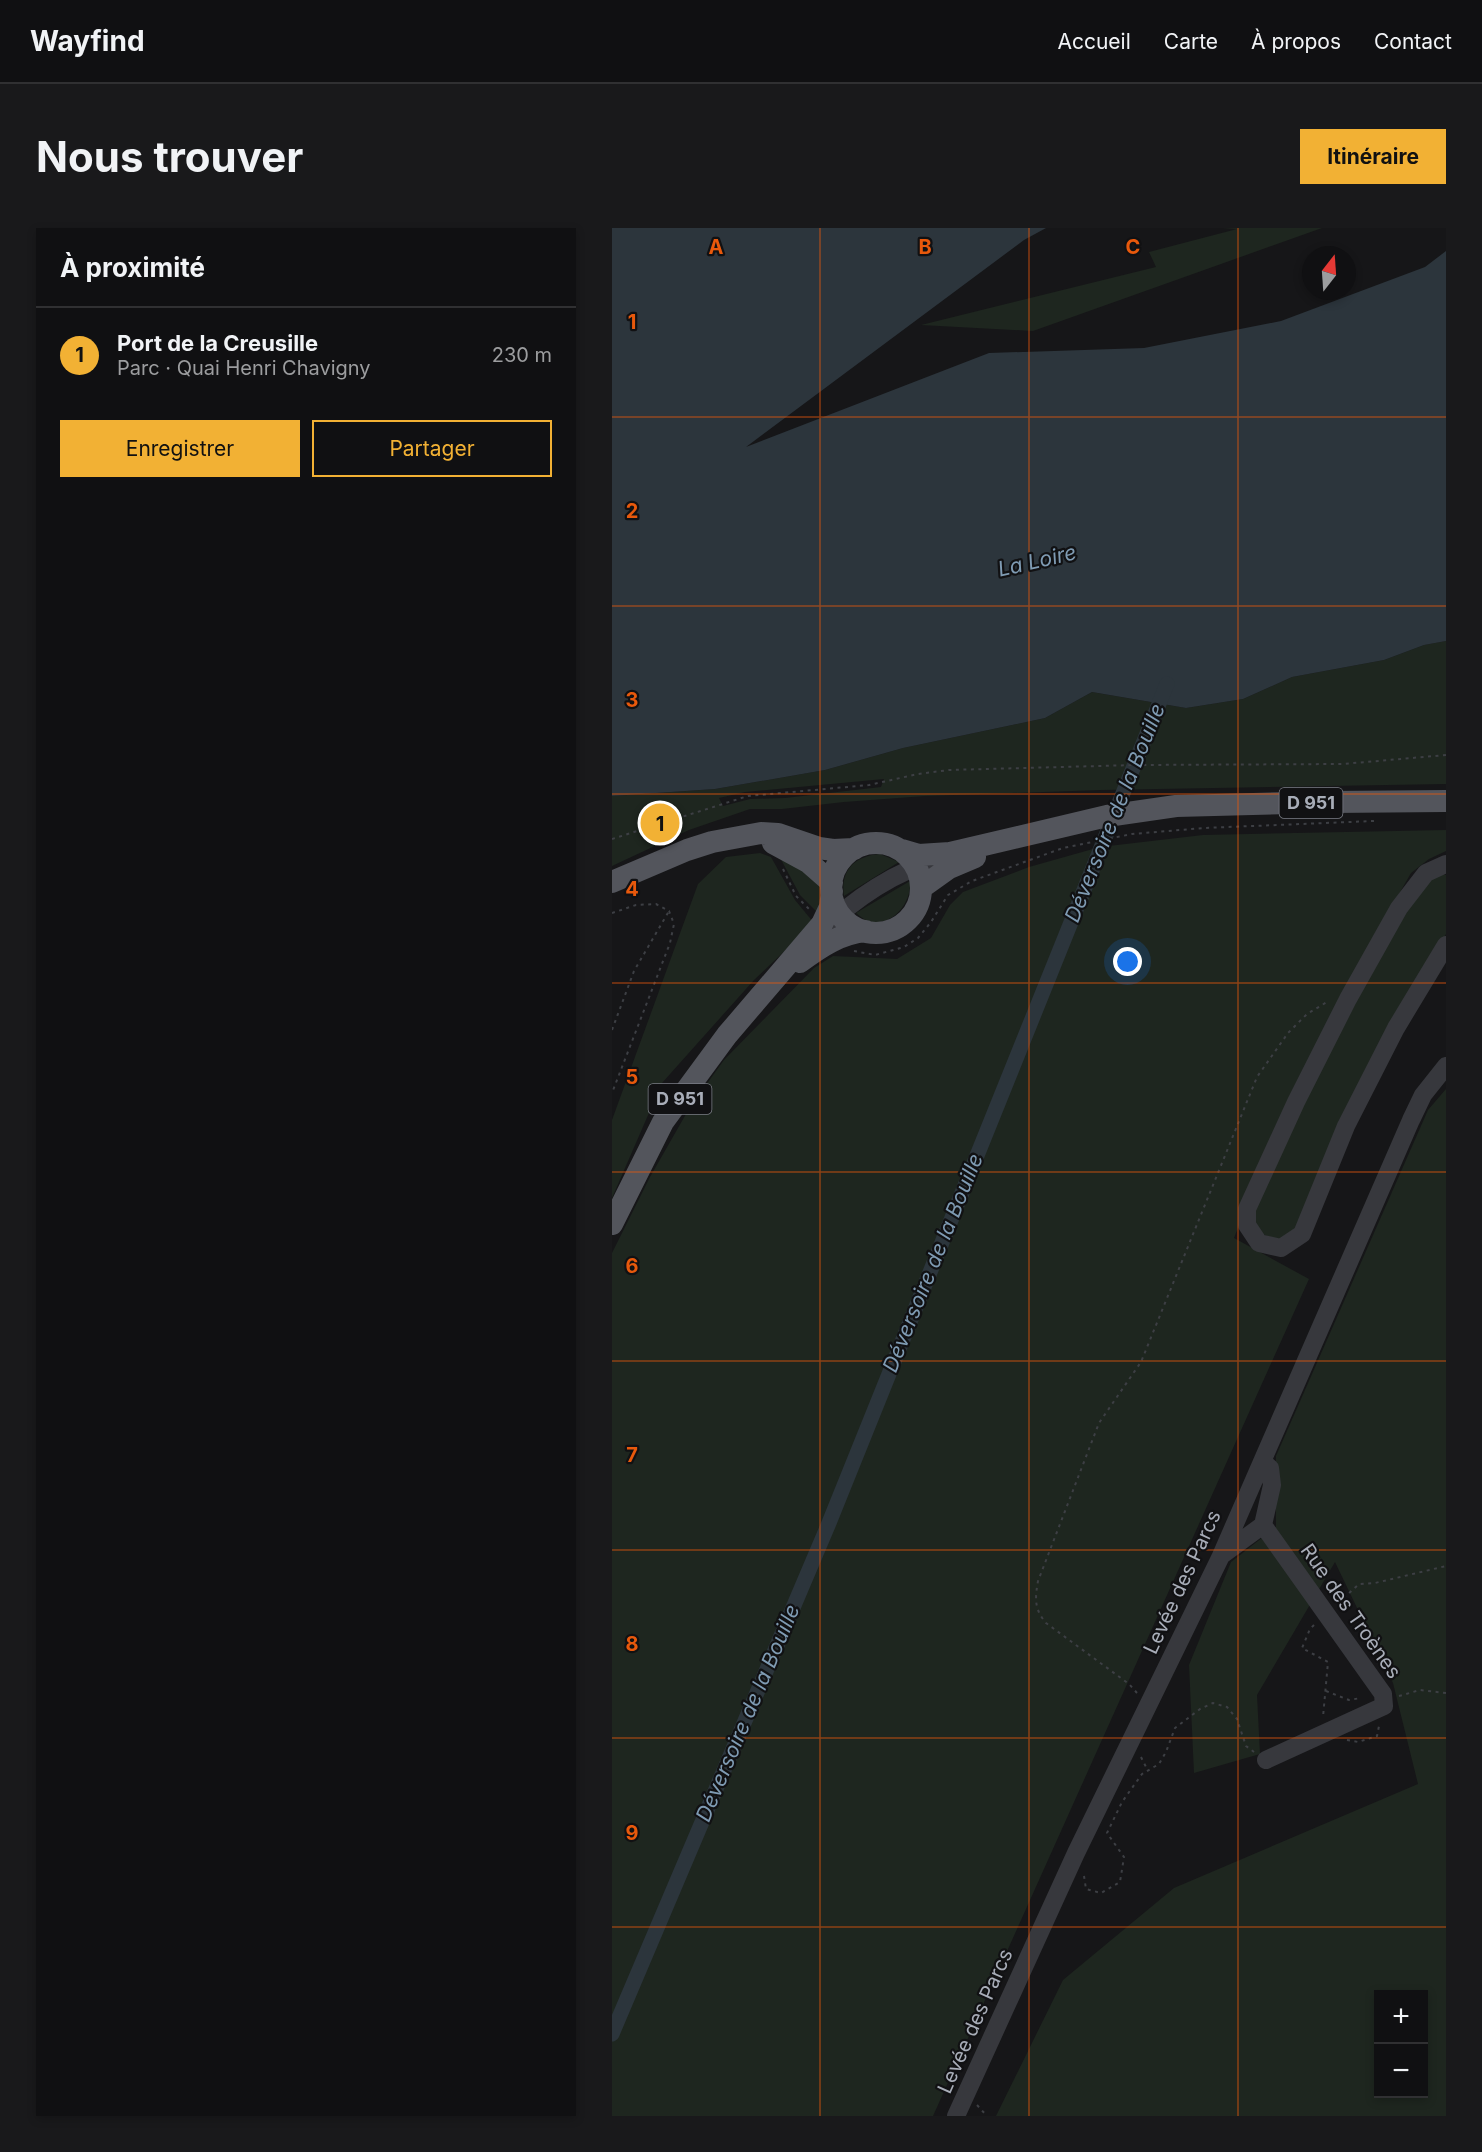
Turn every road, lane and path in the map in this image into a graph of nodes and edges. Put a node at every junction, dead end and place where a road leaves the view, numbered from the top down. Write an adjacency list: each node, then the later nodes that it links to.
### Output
1 (1446, 755): 6 (path)
2 (1446, 801): 4 (main road, D 951)
3 (1379, 821): 19 (path)
4 (1041, 832): 10 (main road, D 951); 10 (main road, D 951)
5 (739, 836): 7 (main road); 11 (main road); 12 (main road)
6 (612, 839)
7 (854, 849): 10 (main road); 12 (main road)
8 (780, 862): 13 (path)
9 (1446, 864): 18 (street)
10 (913, 869): 16 (street); 17 (main road)
11 (612, 882)
12 (832, 887): 16 (main road); 20 (main road, D 951)
13 (811, 910)
14 (669, 911): 15 (path); 22 (path); 24 (path)
15 (612, 913)
16 (840, 914): 17 (main road); 20 (street)
17 (866, 931): 20 (main road, D 951)
18 (1446, 945)
19 (852, 950)
20 (768, 986): 25 (main road, D 951)
21 (1327, 1002): 29 (path)
22 (612, 1030)
23 (1446, 1066): 26 (street, Levée des Parcs)
24 (612, 1093)
25 (612, 1224)
26 (1263, 1462): 27 (street); 28 (street, Levée des Parcs)
27 (1263, 1525): 28 (street); 30 (street, Rue des Troènes)
28 (1221, 1556): 29 (street, Levée des Parcs)
29 (1146, 1709): 31 (street, Levée des Parcs)
30 (1266, 1760): 31 (path)
31 (1079, 1847): 32 (street, Levée des Parcs)
32 (956, 2116)

